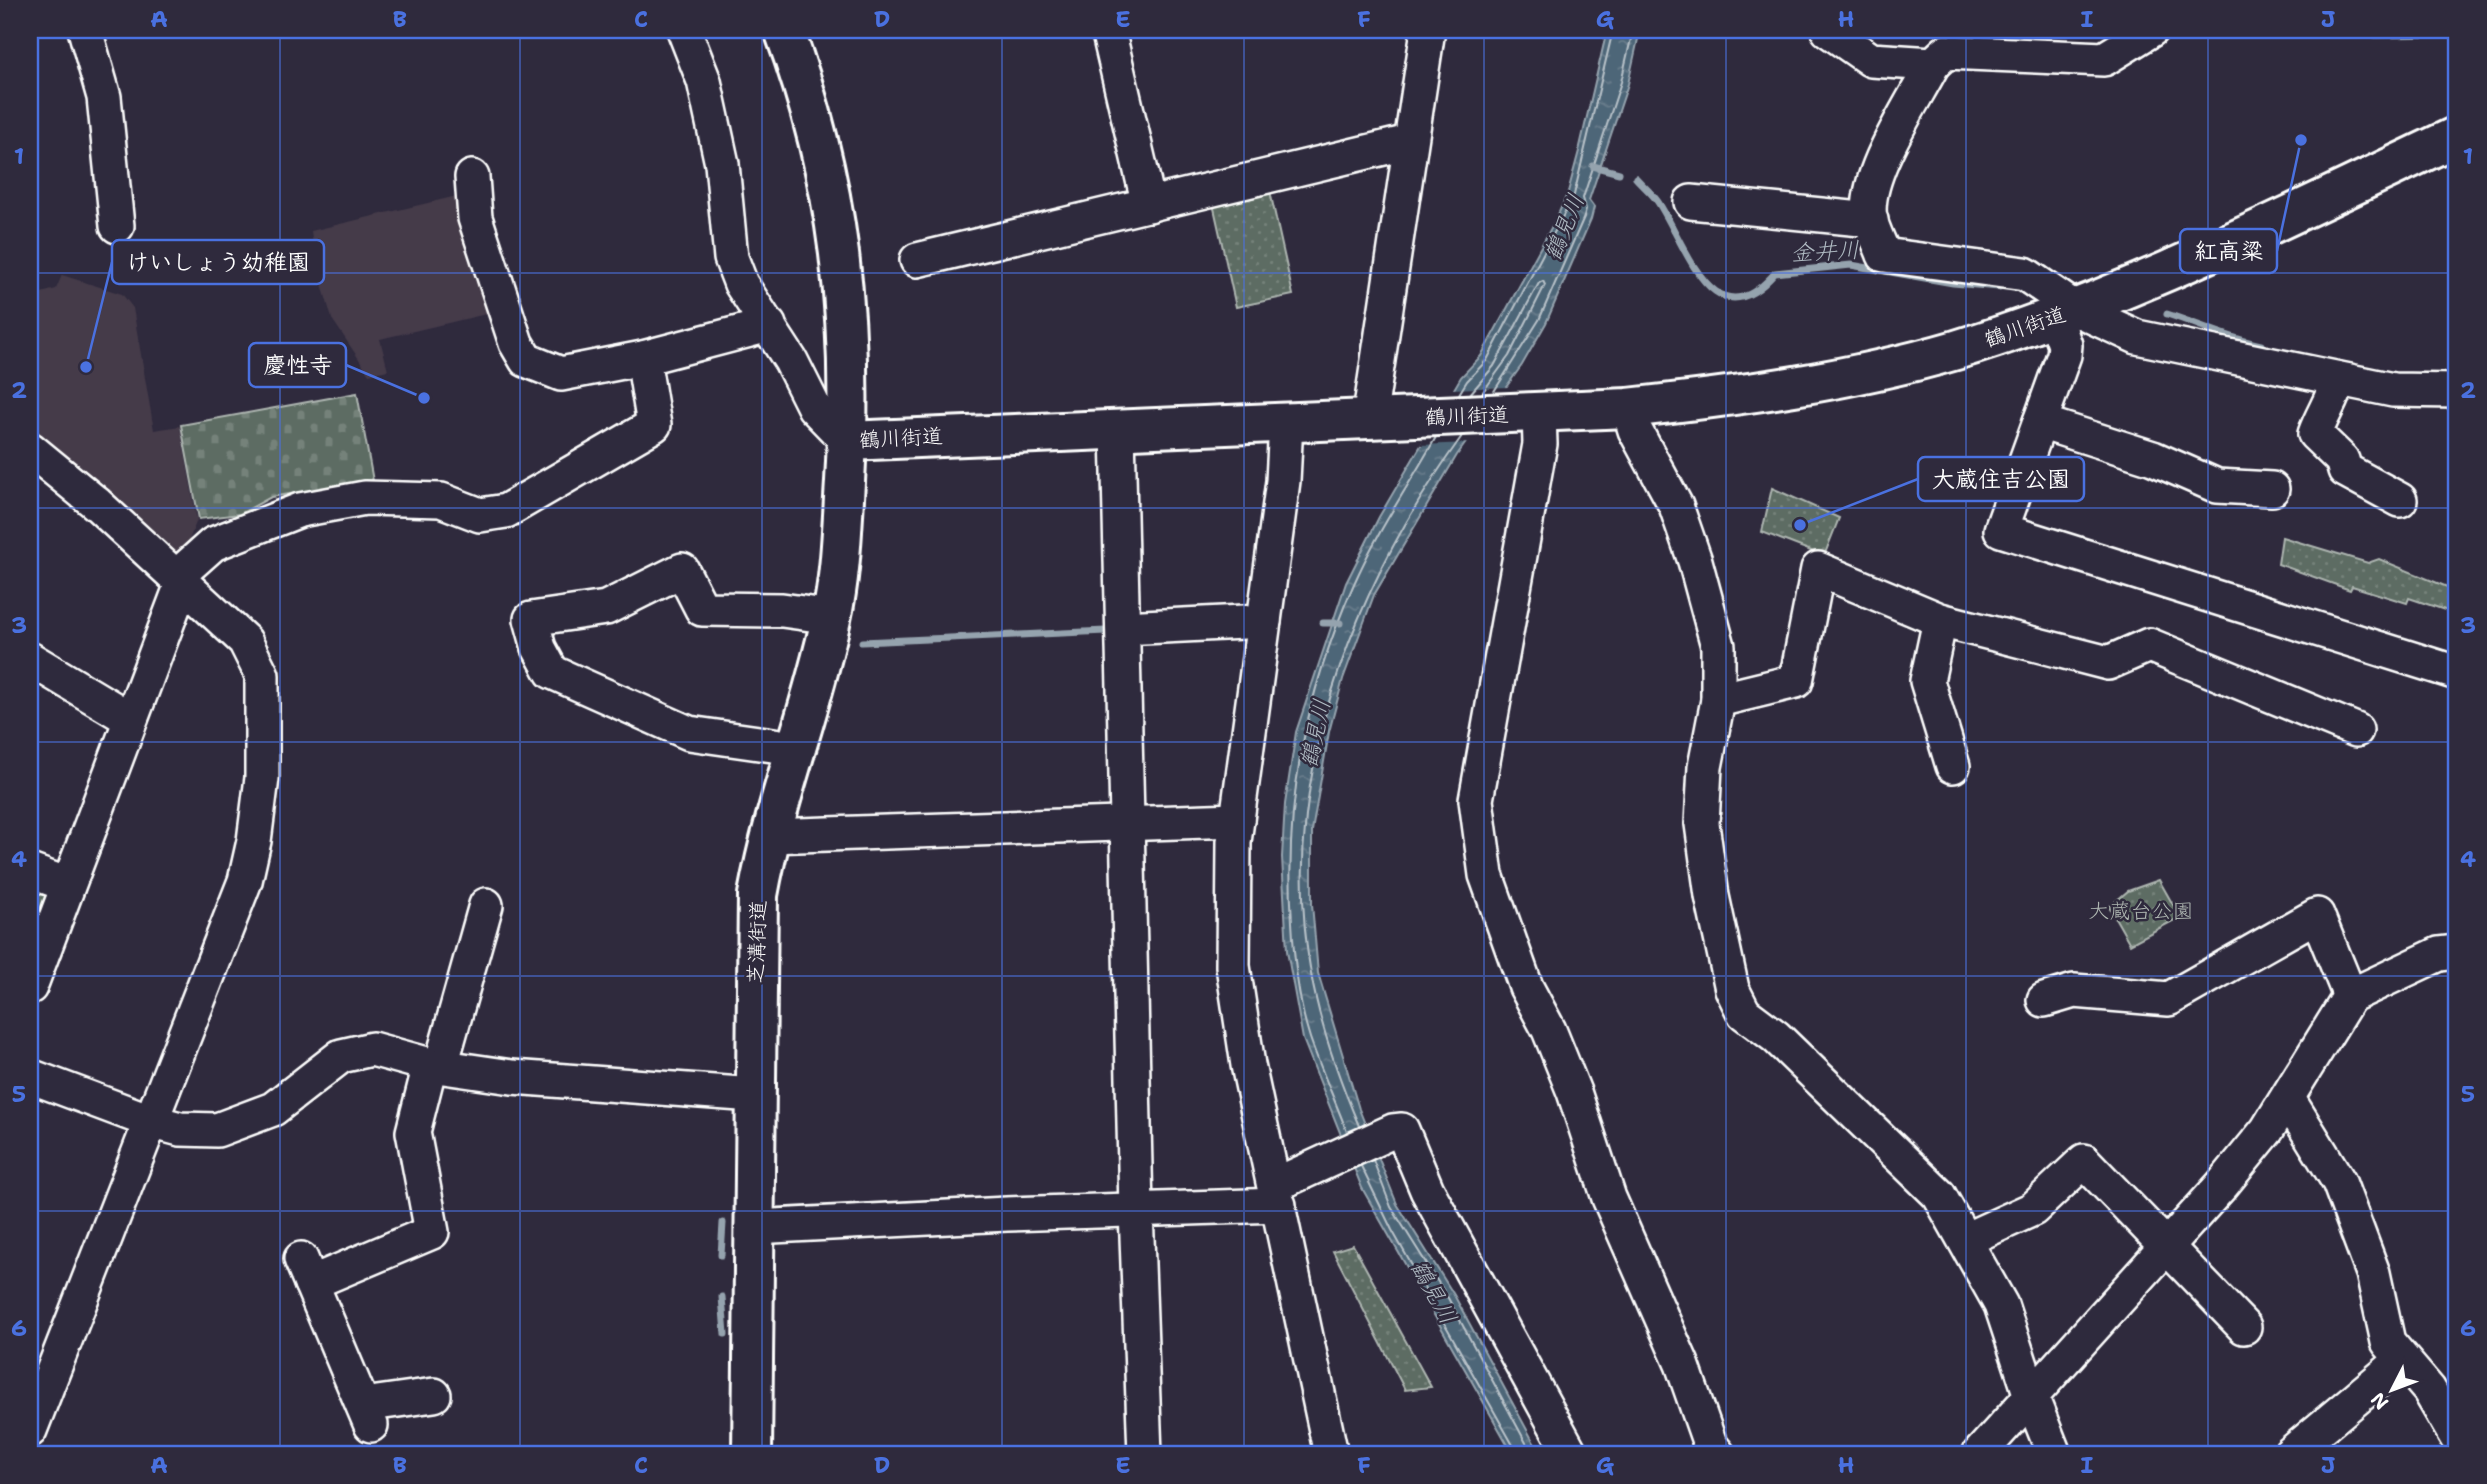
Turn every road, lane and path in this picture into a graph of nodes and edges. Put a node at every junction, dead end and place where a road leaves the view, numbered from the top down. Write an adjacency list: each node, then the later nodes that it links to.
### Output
1 (85, 30): 15 (street)
2 (684, 30): 18 (street)
3 (784, 30): 28 (main road, 鶴川街道)
4 (1108, 30): 13 (street)
5 (1428, 30): 10 (street)
6 (1828, 30): 8 (street)
7 (2151, 30): 8 (street)
8 (1945, 49): 14 (street)
9 (2457, 136): 17 (main road, 鶴川街道)
10 (1409, 142): 13 (street); 24 (street)
11 (471, 177): 19 (street)
12 (1691, 202): 14 (street)
13 (1149, 205): 16 (street)
14 (1871, 220): 17 (street)
15 (117, 226)
16 (917, 260)
17 (2065, 313): 20 (street); 22 (main road, 鶴川街道); 25 (street)
18 (768, 325): 19 (street); 28 (street)
19 (643, 358): 32 (street)
20 (2338, 379): 21 (street); 31 (street)
21 (2457, 391)
22 (1628, 408): 23 (main road, 鶴川街道); 39 (street)
23 (1522, 414): 24 (main road, 鶴川街道); 74 (street)
24 (1369, 419): 26 (main road, 鶴川街道)
25 (2040, 422): 30 (street); 38 (street)
26 (1286, 423): 27 (main road, 鶴川街道); 35 (street)
27 (1118, 429): 28 (main road, 鶴川街道); 36 (street)
28 (847, 441): 33 (main road, 芝溝街道)
29 (30, 449): 32 (street)
30 (2272, 489)
31 (2400, 500)
32 (179, 580): 40 (street); 58 (street)
33 (832, 617): 42 (main road, 芝溝街道); 42 (street)
34 (1940, 620): 39 (street); 41 (street); 43 (street)
35 (1264, 621): 36 (street); 44 (street)
36 (1122, 628): 45 (street)
37 (30, 659): 40 (street)
38 (2457, 673)
39 (1718, 701): 62 (street)
40 (130, 719): 48 (street)
41 (2356, 730)
42 (794, 748): 46 (main road, 芝溝街道)
43 (1953, 766)
44 (1237, 820): 45 (street); 59 (street)
45 (1126, 823): 46 (street); 60 (street)
46 (769, 836): 56 (main road, 芝溝街道)
47 (30, 871): 48 (street)
48 (68, 885): 51 (street)
49 (486, 905): 54 (street)
50 (2457, 951): 52 (street)
51 (30, 987)
52 (2350, 996): 53 (street); 57 (street)
53 (2043, 1000)
54 (436, 1065): 56 (street); 58 (street); 66 (street)
55 (30, 1076): 58 (street)
56 (754, 1096): 61 (main road, 芝溝街道)
57 (2288, 1099): 63 (street); 65 (street)
58 (150, 1121): 68 (street)
59 (1277, 1195): 60 (street); 72 (street); 73 (street)
60 (1136, 1210): 61 (street); 71 (street)
61 (752, 1227): 70 (main road, 芝溝街道)
62 (1966, 1239): 63 (street); 67 (street)
63 (2167, 1245): 64 (street); 67 (street)
64 (2244, 1327)
65 (2401, 1361): 69 (street); 77 (street)
66 (434, 1395)
67 (2031, 1396): 75 (street); 76 (street)
68 (30, 1430)
69 (2457, 1438)
70 (752, 1454)
71 (1145, 1454)
72 (1331, 1454)
73 (1570, 1454)
74 (1718, 1454)
75 (1979, 1454)
76 (2054, 1454)
77 (2290, 1454)

